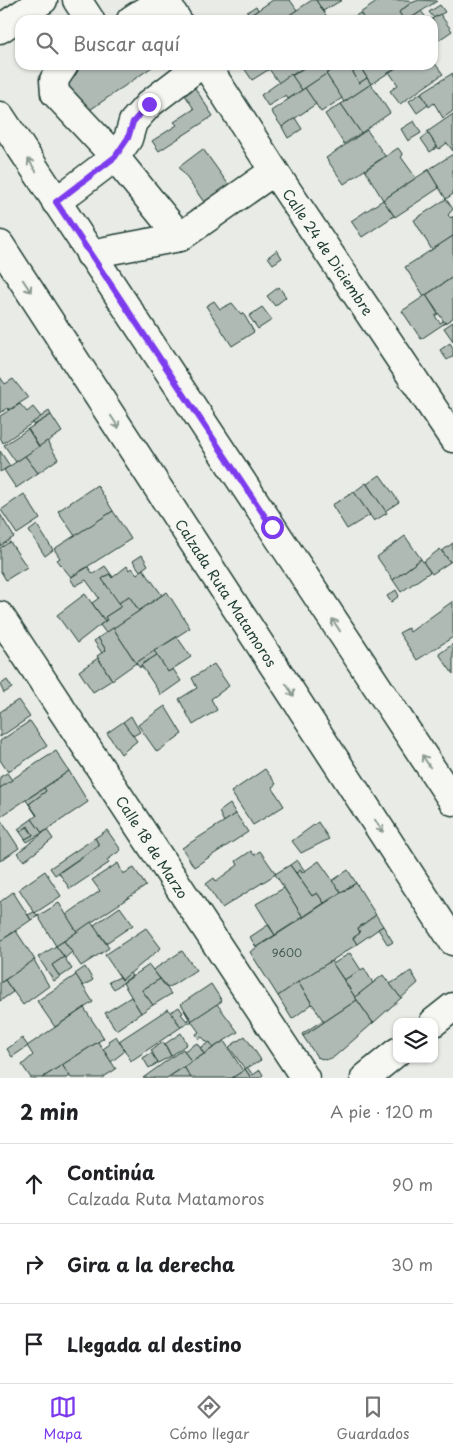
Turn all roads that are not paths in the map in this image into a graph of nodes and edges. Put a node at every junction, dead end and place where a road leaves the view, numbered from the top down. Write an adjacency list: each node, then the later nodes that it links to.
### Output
1 (43, 0): 4 (main road)
2 (77, 0): 5 (main road)
3 (163, 0): 6 (main road); 7 (main road)
4 (20, 15)
5 (87, 15)
6 (139, 15)
7 (174, 15)
8 (15, 18): 9 (main road)
9 (0, 28)
10 (61, 70): 14 (main road)
11 (193, 70): 14 (main road)
12 (209, 70): 15 (main road, Calle 24 de Diciembre)
13 (0, 116): 16 (main road, one-way to 13)
14 (115, 157): 16 (main road); 17 (main road)
15 (274, 171): 17 (main road); 20 (main road, Calle 24 de Diciembre)
16 (56, 202): 19 (main road)
17 (180, 236): 19 (main road)
18 (0, 245): 23 (main road, Calzada Ruta Matamoros, one-way to 23)
19 (90, 254): 22 (main road, one-way to 19)
20 (453, 438)
21 (0, 616): 27 (main road, Calle 18 de Marzo)
22 (453, 801)
23 (453, 941)
24 (453, 1007): 25 (main road)
25 (438, 1019)
26 (393, 1055): 28 (main road)
27 (304, 1078)
28 (365, 1078)

